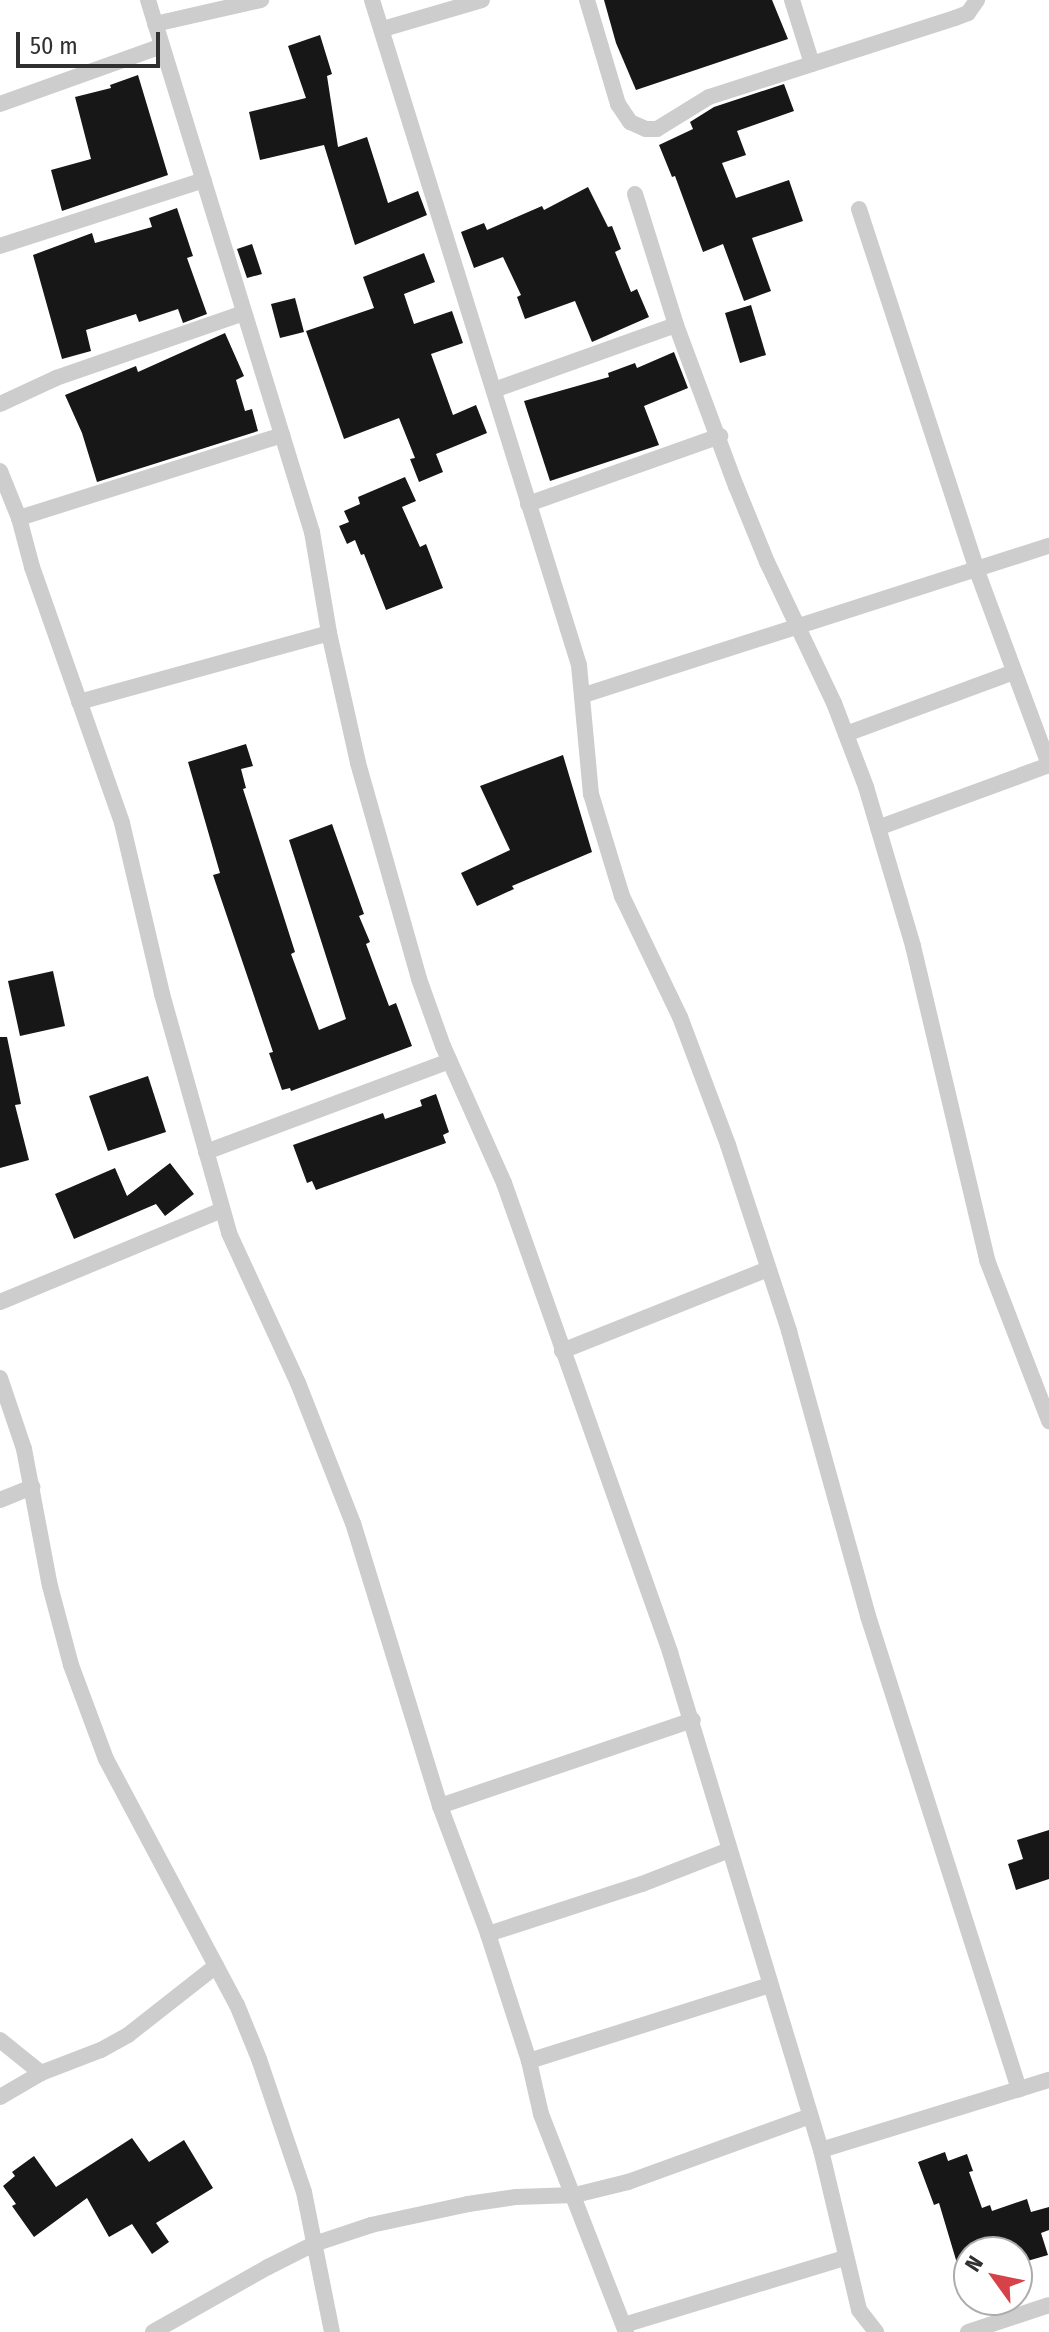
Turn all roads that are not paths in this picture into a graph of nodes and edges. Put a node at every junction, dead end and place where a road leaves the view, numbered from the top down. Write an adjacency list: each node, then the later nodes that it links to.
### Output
1 (148, 0): 8 (street)
2 (261, 0): 8 (street)
3 (372, 0): 9 (street)
4 (482, 0): 9 (street)
5 (587, 0): 11 (street)
6 (792, 0): 11 (street)
7 (977, 0): 11 (street)
8 (155, 24): 10 (street)
9 (383, 29): 19 (street)
10 (162, 46): 12 (street); 13 (street)
11 (812, 64)
12 (0, 104)
13 (204, 180): 16 (street); 17 (street)
14 (635, 194): 18 (street)
15 (859, 209): 27 (street)
16 (0, 246)
17 (244, 313): 20 (street); 21 (street)
18 (676, 325): 19 (street); 22 (street)
19 (494, 390): 24 (street)
20 (0, 404)
21 (282, 435): 25 (street); 29 (street)
22 (720, 436): 24 (street); 28 (street)
23 (0, 471): 25 (street)
24 (528, 504): 31 (street)
25 (19, 518): 32 (street)
26 (1049, 546): 27 (street)
27 (977, 571): 28 (street); 30 (street)
28 (797, 629): 31 (street); 33 (street)
29 (329, 633): 32 (street); 35 (street)
30 (1014, 672): 33 (street); 34 (street)
31 (584, 695): 38 (street)
32 (79, 702): 36 (street)
33 (846, 734): 34 (street)
34 (878, 828): 42 (street)
35 (450, 1061): 36 (street); 40 (street)
36 (206, 1152): 37 (street)
37 (222, 1210): 39 (street); 46 (street)
38 (768, 1269): 40 (street); 55 (street)
39 (0, 1302)
40 (562, 1351): 45 (street)
41 (0, 1378): 43 (street)
42 (1049, 1421)
43 (32, 1487): 44 (street); 49 (street)
44 (0, 1500)
45 (693, 1720): 46 (street); 47 (street)
46 (440, 1806): 48 (street)
47 (729, 1850): 48 (street); 50 (street)
48 (488, 1934): 52 (street)
49 (216, 1966): 53 (street); 60 (street)
50 (770, 1985): 52 (street); 57 (street)
51 (0, 2040): 53 (street)
52 (529, 2061): 59 (street)
53 (41, 2073): 56 (street)
54 (1049, 2080): 55 (street)
55 (1019, 2089): 58 (street)
56 (0, 2097)
57 (810, 2116): 58 (street); 59 (street)
58 (821, 2150): 61 (street)
59 (575, 2195): 60 (street); 63 (street)
60 (314, 2244): 64 (street); 65 (street)
61 (845, 2258): 63 (street); 66 (street)
62 (1049, 2305): 67 (street)
63 (625, 2329)
64 (153, 2332)
65 (332, 2332)
66 (876, 2332)
67 (968, 2332)

